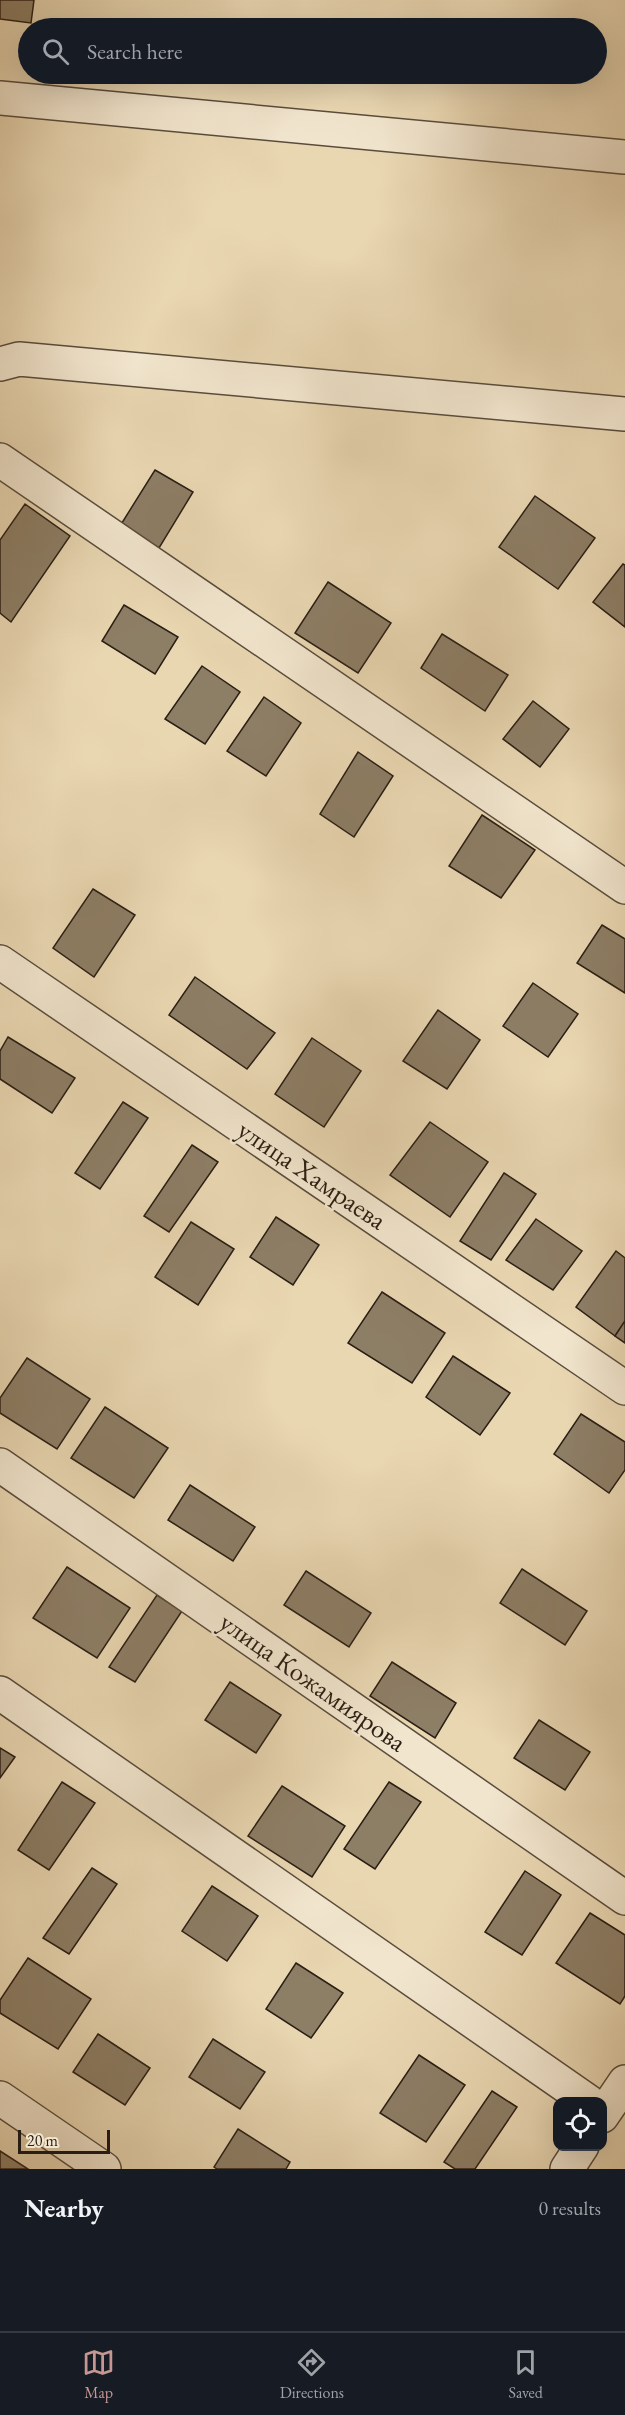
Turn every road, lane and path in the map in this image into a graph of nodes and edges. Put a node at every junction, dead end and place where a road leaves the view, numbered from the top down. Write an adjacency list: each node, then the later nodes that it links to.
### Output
1 (0, 98): 2 (street)
2 (625, 157)
3 (0, 364): 4 (street)
4 (625, 414)
5 (0, 460): 6 (street)
6 (625, 887)
7 (0, 962): 8 (street, улица Хамраева)
8 (625, 1388)
9 (0, 1465): 11 (street, улица Кожамиярова)
10 (0, 1693): 13 (street)
11 (625, 1898)
12 (625, 2082): 15 (street)
13 (582, 2097)
14 (0, 2098): 17 (street)
15 (607, 2110)
16 (579, 2151): 18 (street)
17 (104, 2169)
18 (567, 2169)

